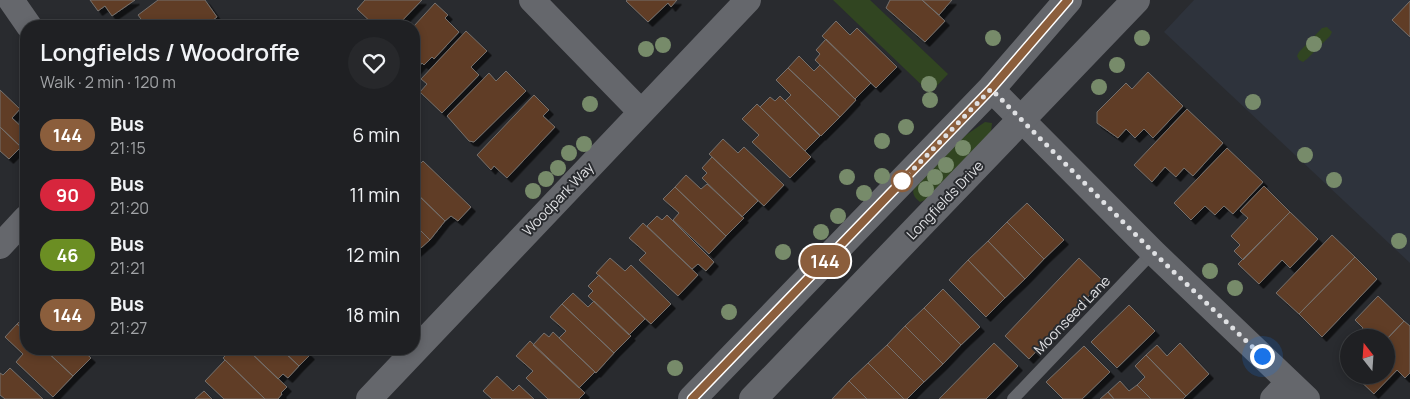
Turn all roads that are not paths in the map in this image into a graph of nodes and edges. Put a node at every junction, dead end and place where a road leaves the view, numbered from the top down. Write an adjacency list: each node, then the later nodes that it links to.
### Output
1 (11, 0): 6 (street)
2 (532, 0): 8 (street)
3 (748, 0): 8 (street, Woodpark Way)
4 (1068, 0): 7 (street)
5 (1136, 0): 9 (street, Longfields Drive)
6 (25, 20)
7 (991, 89): 9 (street); 17 (street)
8 (641, 112): 13 (street, Woodpark Way)
9 (1022, 121): 12 (street); 18 (street, Longfields Drive)
10 (20, 224): 11 (street)
11 (0, 246)
12 (1153, 252): 15 (street); 19 (lane, Moonseed Lane)
13 (420, 345)
14 (411, 355): 16 (street, Woodpark Way)
15 (1290, 393)
16 (369, 399)
17 (692, 399)
18 (753, 399)
19 (1012, 399)

